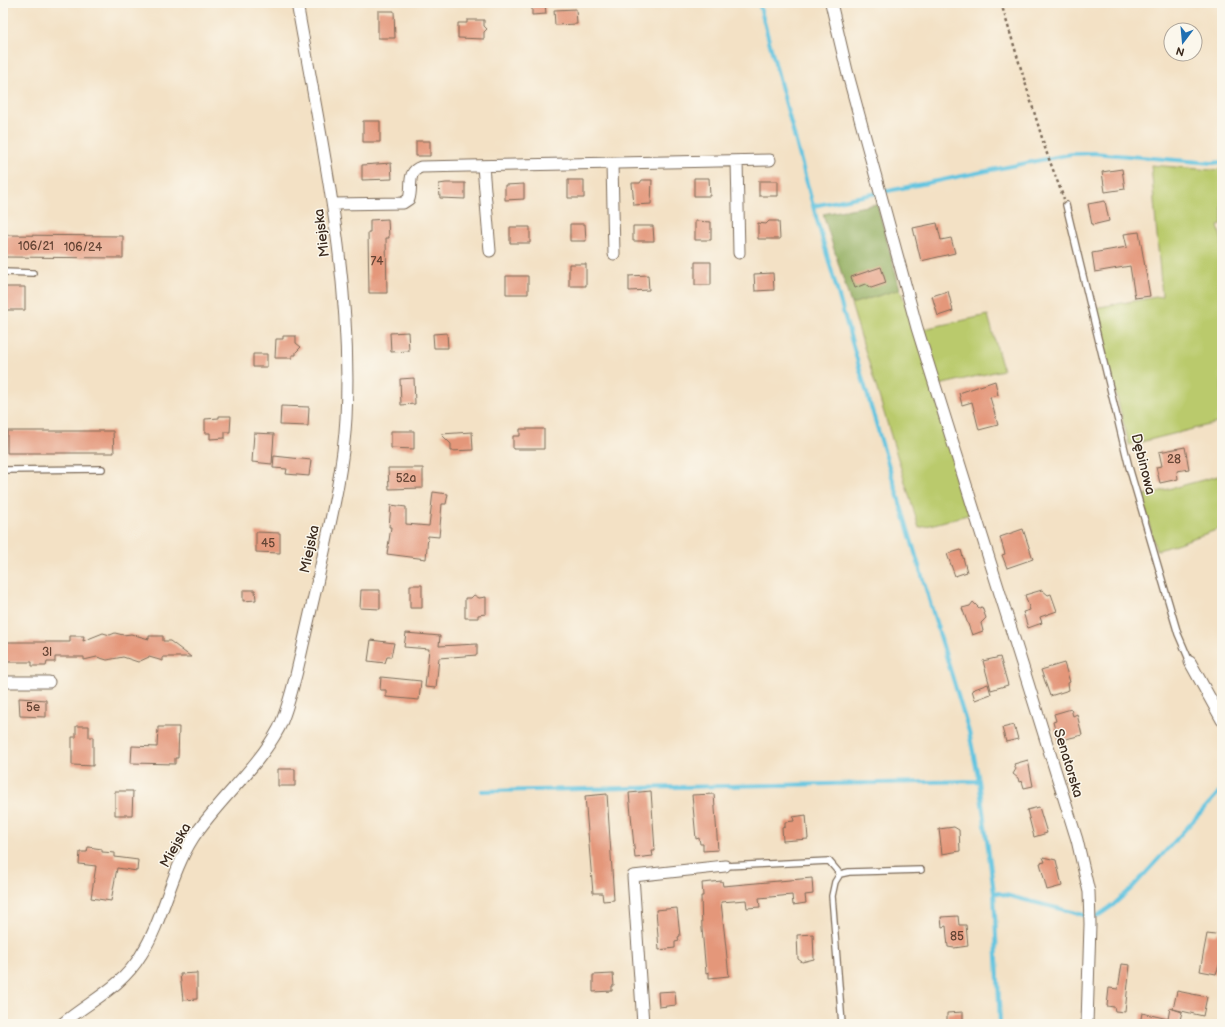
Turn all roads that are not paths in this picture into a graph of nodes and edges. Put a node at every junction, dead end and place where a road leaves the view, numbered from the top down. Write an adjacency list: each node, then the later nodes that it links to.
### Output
1 (297, 3): 7 (street, Miejska)
2 (831, 3): 26 (street, Senatorska)
3 (770, 160): 4 (street)
4 (737, 161): 5 (street); 10 (street)
5 (612, 163): 6 (street); 11 (street)
6 (483, 166): 7 (street); 9 (street)
7 (333, 204): 23 (street, Miejska)
8 (1066, 205): 16 (lane, Dębinowa)
9 (490, 250)
10 (739, 253)
11 (614, 254)
12 (3, 272): 13 (lane)
13 (33, 273)
14 (102, 469): 15 (lane)
15 (3, 470)
16 (1190, 662): 19 (street, Dębinowa)
17 (3, 682): 18 (street)
18 (49, 682)
19 (1222, 720)
20 (725, 866): 22 (lane); 24 (street)
21 (921, 870): 22 (lane)
22 (840, 874): 25 (lane)
23 (62, 1024)
24 (643, 1024)
25 (842, 1024)
26 (1087, 1024)

